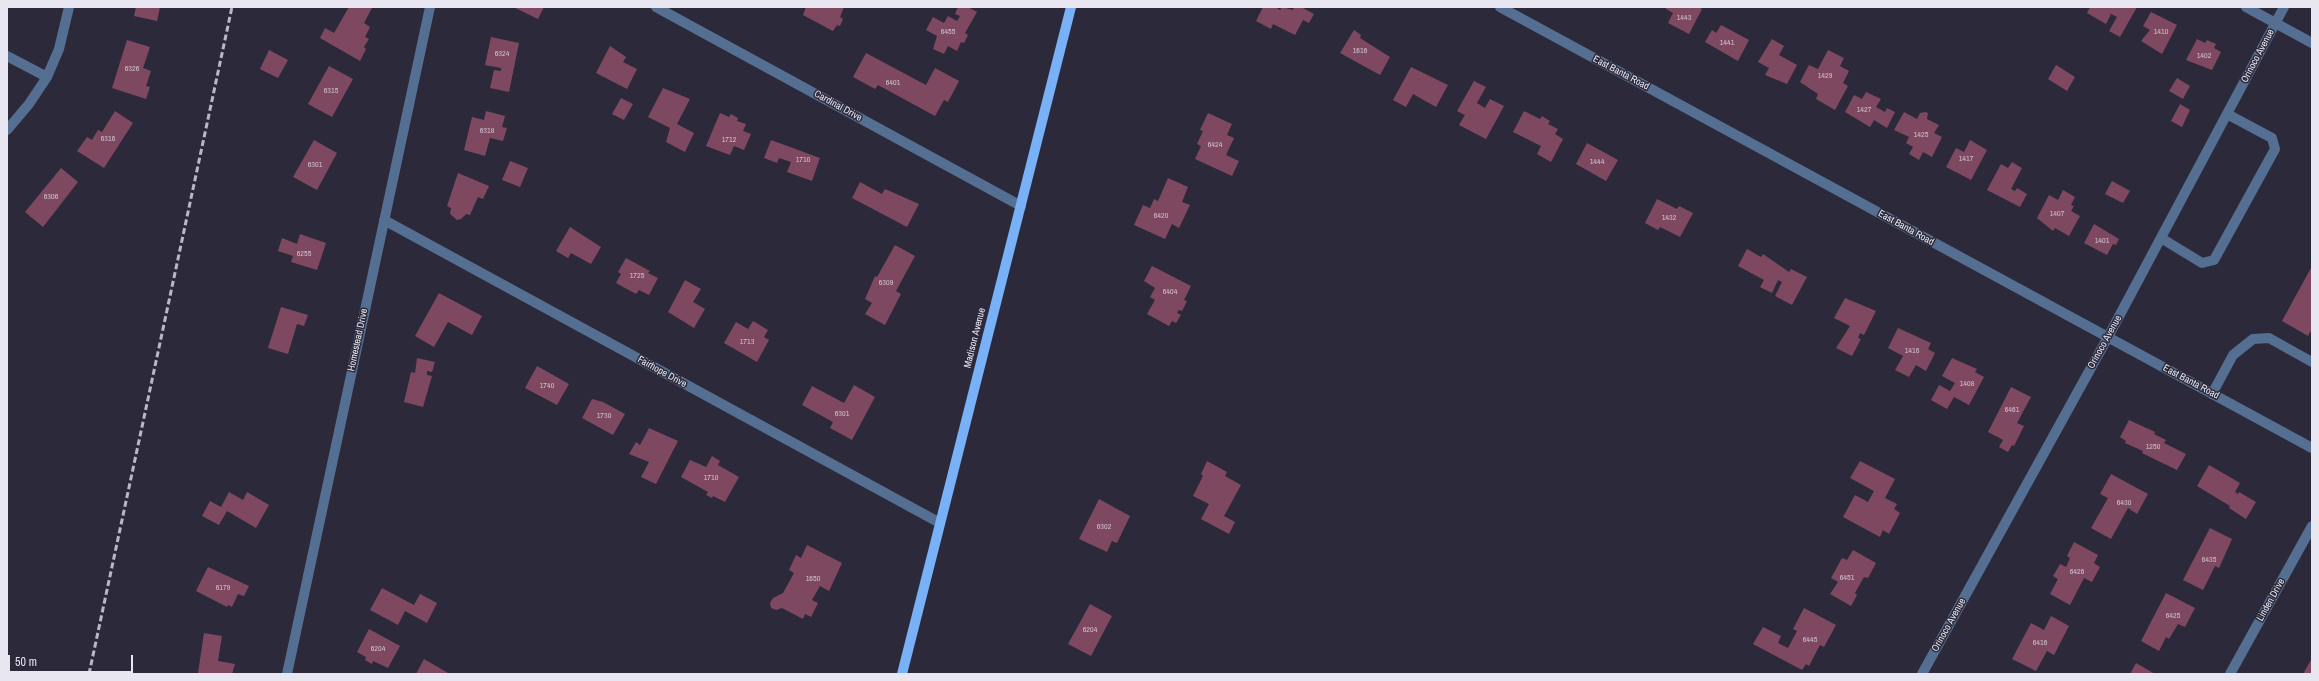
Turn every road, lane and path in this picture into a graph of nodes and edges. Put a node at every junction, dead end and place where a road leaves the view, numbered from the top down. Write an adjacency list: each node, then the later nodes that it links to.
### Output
1 (69, 7): 11 (street)
2 (430, 7): 15 (street, Homestead Drive)
3 (656, 7): 14 (street, Cardinal Drive)
4 (1071, 7): 14 (main road, Madison Avenue)
5 (2246, 7): 8 (street)
6 (2284, 7): 8 (street, Orinoco Avenue)
7 (1505, 8): 17 (street, East Banta Road)
8 (2275, 23): 9 (street); 12 (street, Orinoco Avenue)
9 (2312, 43)
10 (7, 56): 11 (street)
11 (47, 77): 13 (street)
12 (2227, 114): 16 (street, Orinoco Avenue); 16 (street)
13 (7, 130)
14 (1021, 206): 21 (main road, Madison Avenue)
15 (384, 220): 21 (street, Fairhope Drive); 23 (street, Homestead Drive)
16 (2161, 238): 17 (street, Orinoco Avenue)
17 (2108, 337): 19 (street, East Banta Road); 25 (street, Orinoco Avenue)
18 (2312, 362): 19 (street)
19 (2212, 394): 20 (street, East Banta Road)
20 (2312, 448)
21 (940, 523): 24 (main road, Madison Avenue)
22 (2312, 526): 26 (street, Linden Drive)
23 (289, 673)
24 (902, 674)
25 (1922, 674)
26 (2230, 674)

